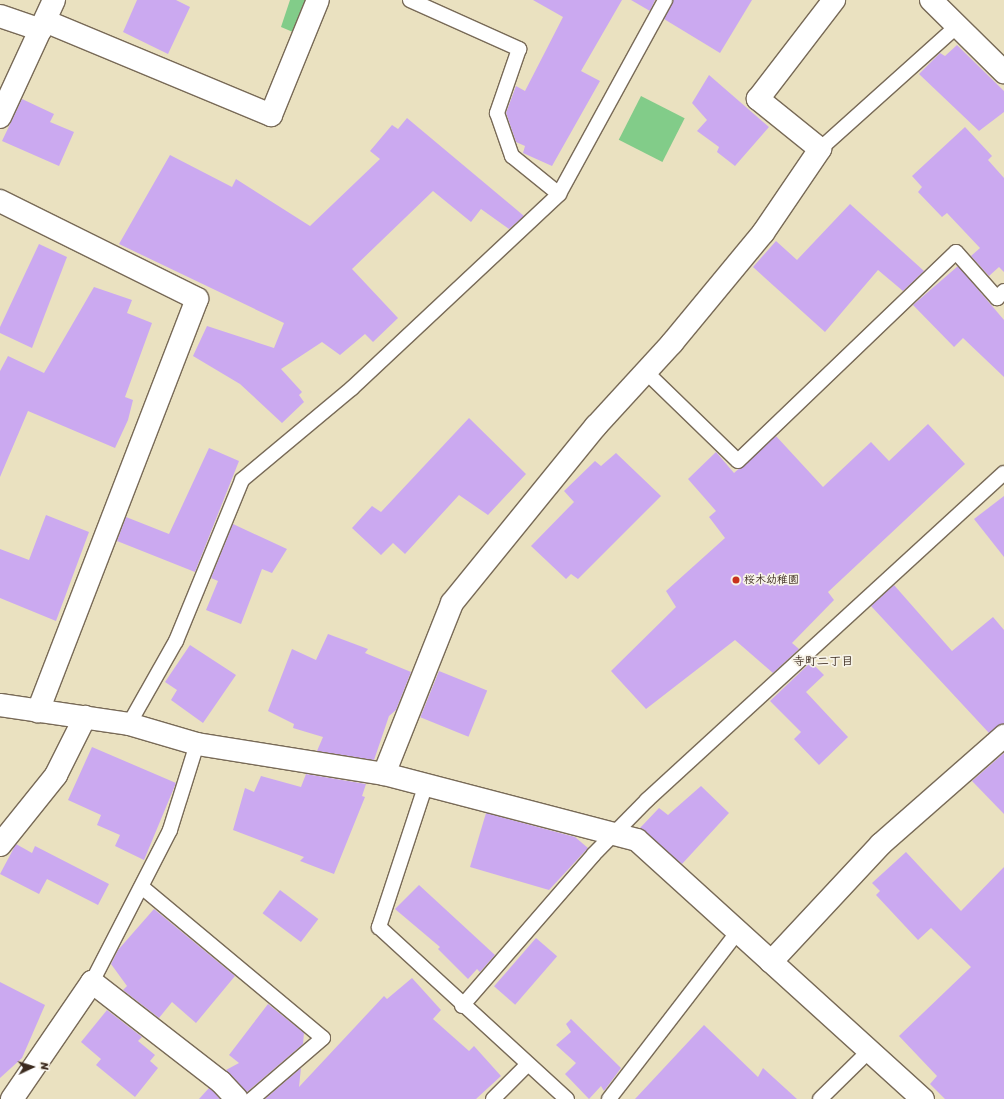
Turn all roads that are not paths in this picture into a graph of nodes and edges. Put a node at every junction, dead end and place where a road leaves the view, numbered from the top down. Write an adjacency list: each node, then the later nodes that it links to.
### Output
1 (54, 0): 9 (street)
2 (318, 0): 9 (street)
3 (410, 0): 13 (lane)
4 (665, 0): 13 (lane)
5 (834, 0): 12 (street)
6 (931, 0): 8 (street)
7 (0, 16): 9 (street)
8 (958, 25): 10 (street); 12 (lane)
9 (43, 26): 11 (street)
10 (1004, 72)
11 (0, 116)
12 (820, 149): 16 (street)
13 (559, 194): 21 (lane)
14 (0, 201): 19 (street)
15 (1004, 291): 16 (lane)
16 (645, 371): 24 (street)
17 (1004, 473): 26 (lane)
18 (0, 705): 19 (street)
19 (38, 711): 20 (street)
20 (85, 717): 21 (street); 27 (street)
21 (129, 724): 23 (street)
22 (1004, 736): 30 (street)
23 (197, 744): 24 (street); 28 (lane)
24 (384, 774): 25 (street)
25 (426, 784): 26 (street); 32 (lane)
26 (617, 832): 29 (street); 32 (lane)
27 (0, 844)
28 (143, 888): 31 (lane); 37 (lane)
29 (737, 933): 30 (street); 40 (lane)
30 (771, 962): 33 (street)
31 (92, 982): 35 (street); 36 (street)
32 (462, 1006): 34 (lane)
33 (869, 1051): 41 (lane); 42 (street)
34 (528, 1064): 38 (lane); 39 (lane)
35 (12, 1099)
36 (236, 1099)
37 (252, 1099)
38 (493, 1099)
39 (567, 1099)
40 (609, 1099)
41 (820, 1099)
42 (923, 1099)

